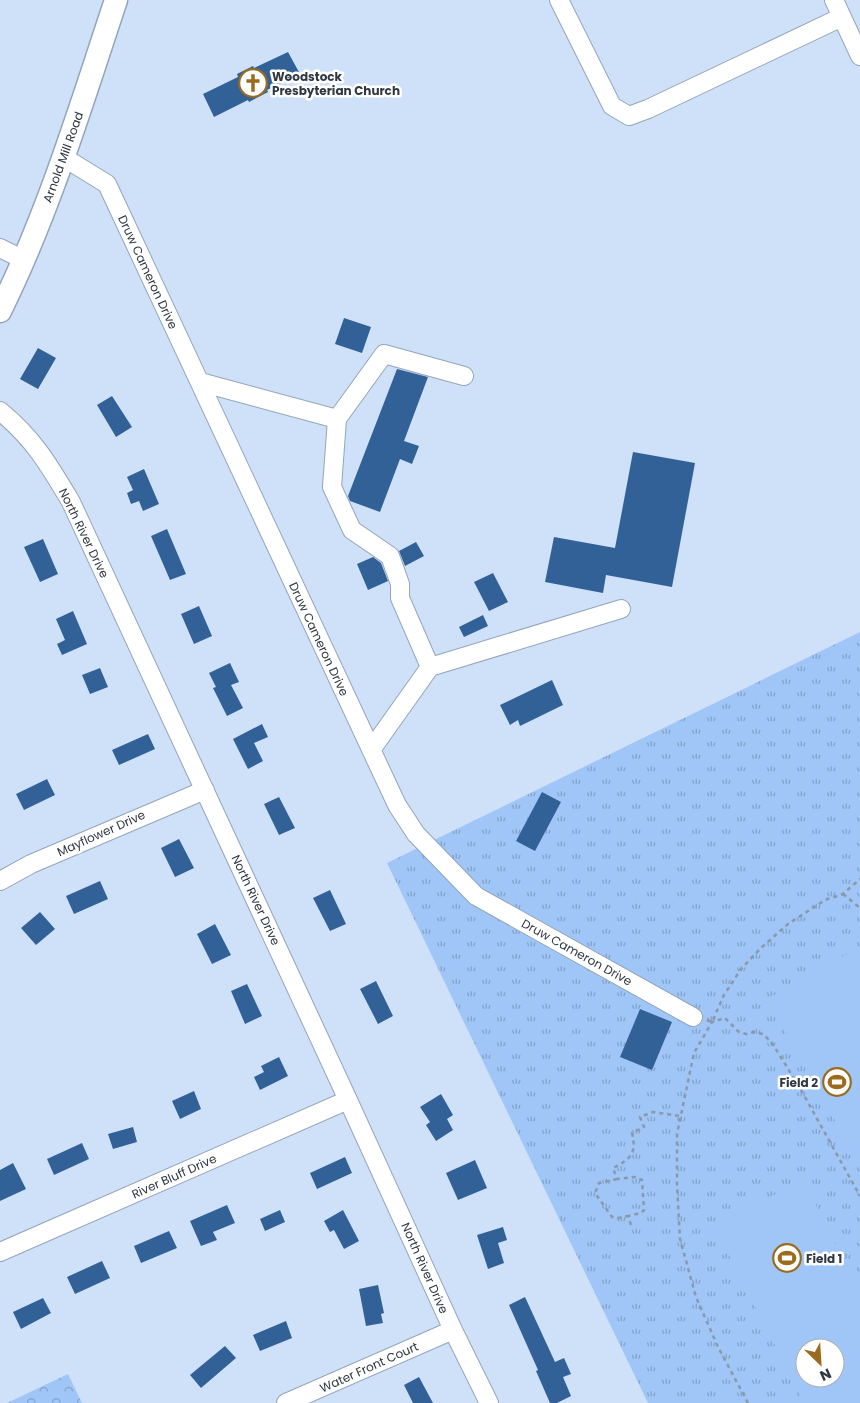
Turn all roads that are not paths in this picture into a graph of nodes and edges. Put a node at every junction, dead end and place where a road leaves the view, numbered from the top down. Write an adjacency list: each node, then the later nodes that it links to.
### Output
1 (116, 0): 6 (main road, Arnold Mill Road)
2 (559, 0): 4 (street)
3 (834, 0): 4 (street)
4 (842, 17): 5 (street)
5 (860, 56)
6 (63, 157): 8 (main road, Arnold Mill Road); 11 (street, Druw Cameron Drive)
7 (0, 248): 8 (street)
8 (24, 260): 9 (main road, Arnold Mill Road)
9 (0, 311)
10 (464, 376): 13 (street)
11 (200, 382): 13 (street); 16 (street, Druw Cameron Drive)
12 (0, 411): 17 (street, North River Drive)
13 (337, 418): 15 (street)
14 (621, 610): 15 (street)
15 (430, 667): 16 (street)
16 (371, 750): 19 (street, Druw Cameron Drive)
17 (205, 790): 18 (street, Mayflower Drive); 20 (street, North River Drive)
18 (0, 881)
19 (694, 1017)
20 (348, 1100): 21 (street, River Bluff Drive); 22 (street, North River Drive)
21 (0, 1252)
22 (453, 1330): 23 (street, Water Front Court); 24 (street, North River Drive)
23 (286, 1403)
24 (489, 1403)

